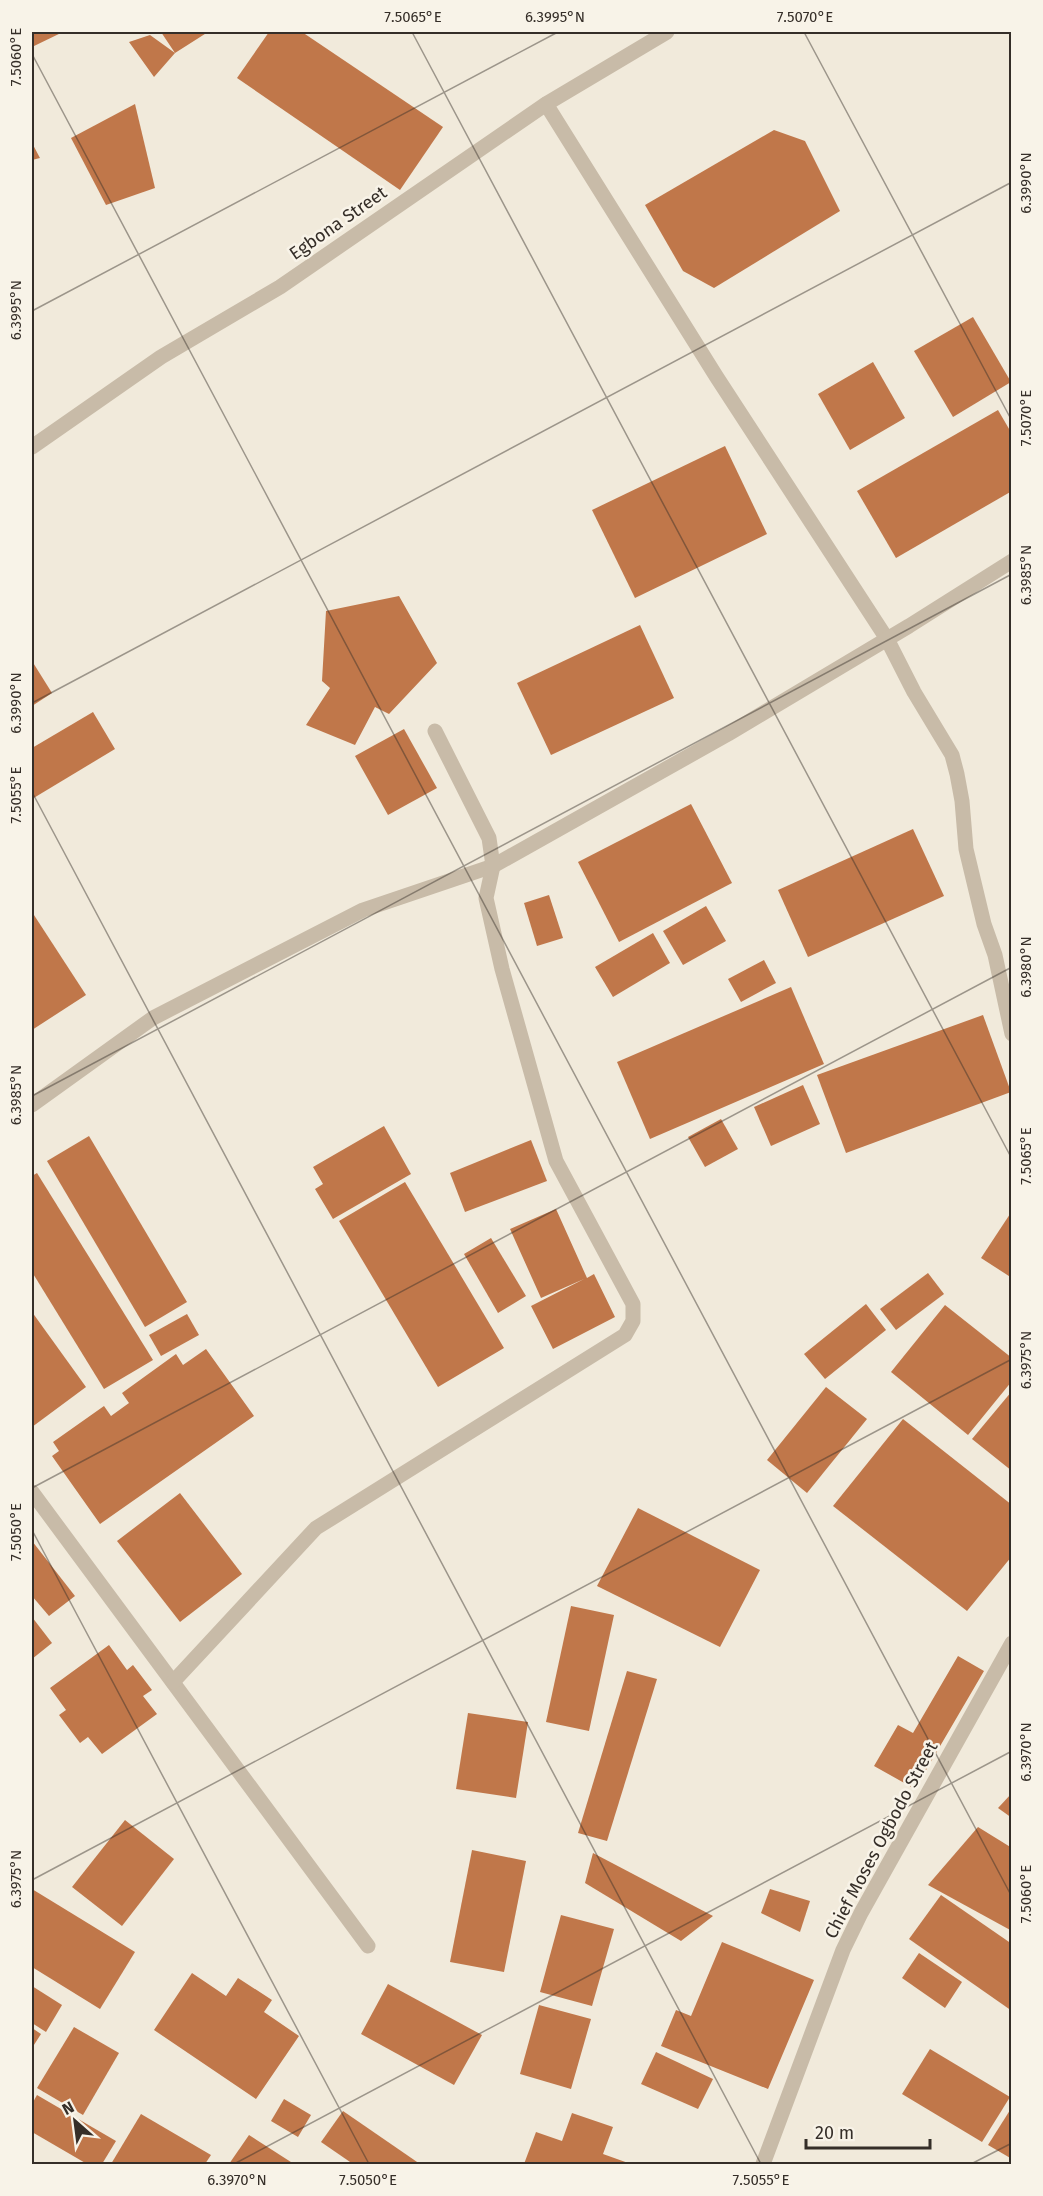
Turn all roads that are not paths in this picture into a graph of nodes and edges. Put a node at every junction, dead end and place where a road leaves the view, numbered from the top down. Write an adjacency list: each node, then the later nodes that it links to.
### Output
1 (667, 32): 2 (street, Egbona Street)
2 (546, 104): 3 (street, Egbona Street); 5 (street)
3 (32, 447)
4 (1011, 561): 5 (street)
5 (887, 639): 7 (street); 8 (street)
6 (435, 731): 7 (street)
7 (493, 866): 9 (street); 12 (street)
8 (1011, 1034)
9 (32, 1105)
10 (32, 1492): 12 (street)
11 (1011, 1643): 14 (street, Chief Moses Ogbodo Street)
12 (173, 1682): 13 (street)
13 (368, 1946)
14 (763, 2164)

